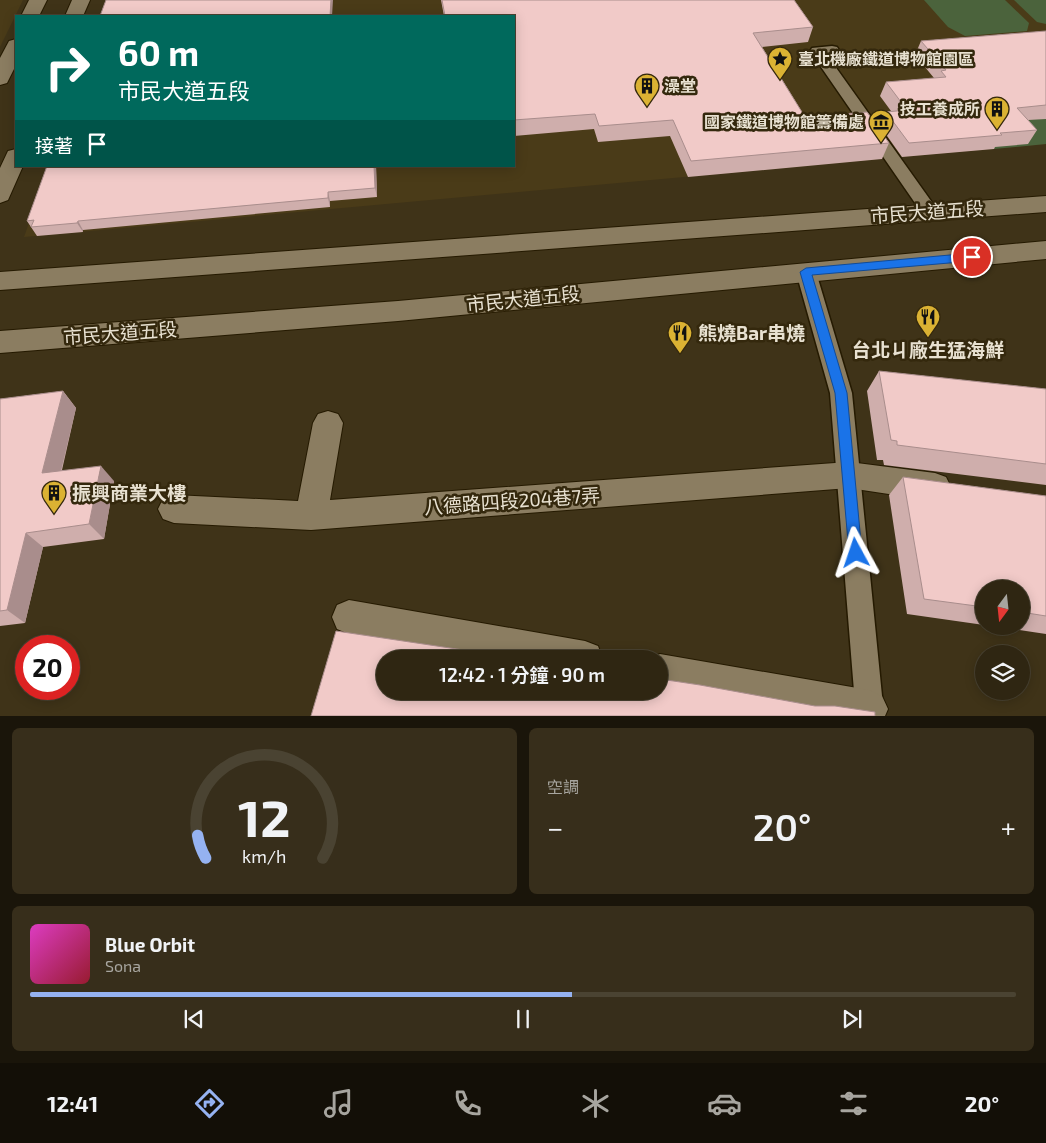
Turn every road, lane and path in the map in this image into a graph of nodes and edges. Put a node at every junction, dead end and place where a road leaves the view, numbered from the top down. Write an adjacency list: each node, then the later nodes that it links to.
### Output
1 (38, 0): 3 (street)
2 (81, 0): 4 (street)
3 (30, 15)
4 (74, 15)
5 (15, 47): 7 (street)
6 (832, 50): 11 (lane)
7 (0, 79)
8 (15, 158): 9 (street)
9 (0, 195)
10 (1046, 204): 11 (street, 市民大道五段)
11 (930, 212): 14 (street, 市民大道五段)
12 (1046, 250): 13 (street, 市民大道五段)
13 (806, 272): 15 (street, 市民大道五段); 17 (lane)
14 (0, 281)
15 (0, 342)
16 (328, 423): 20 (street)
17 (849, 476): 18 (street, 八德路四段204巷7弄); 20 (street, 八德路四段204巷7弄); 24 (lane)
18 (967, 491)
19 (174, 509): 20 (street, 八德路四段204巷7弄)
20 (311, 516)
21 (349, 618): 22 (street)
22 (533, 650)
23 (668, 674): 24 (street)
24 (869, 712)

